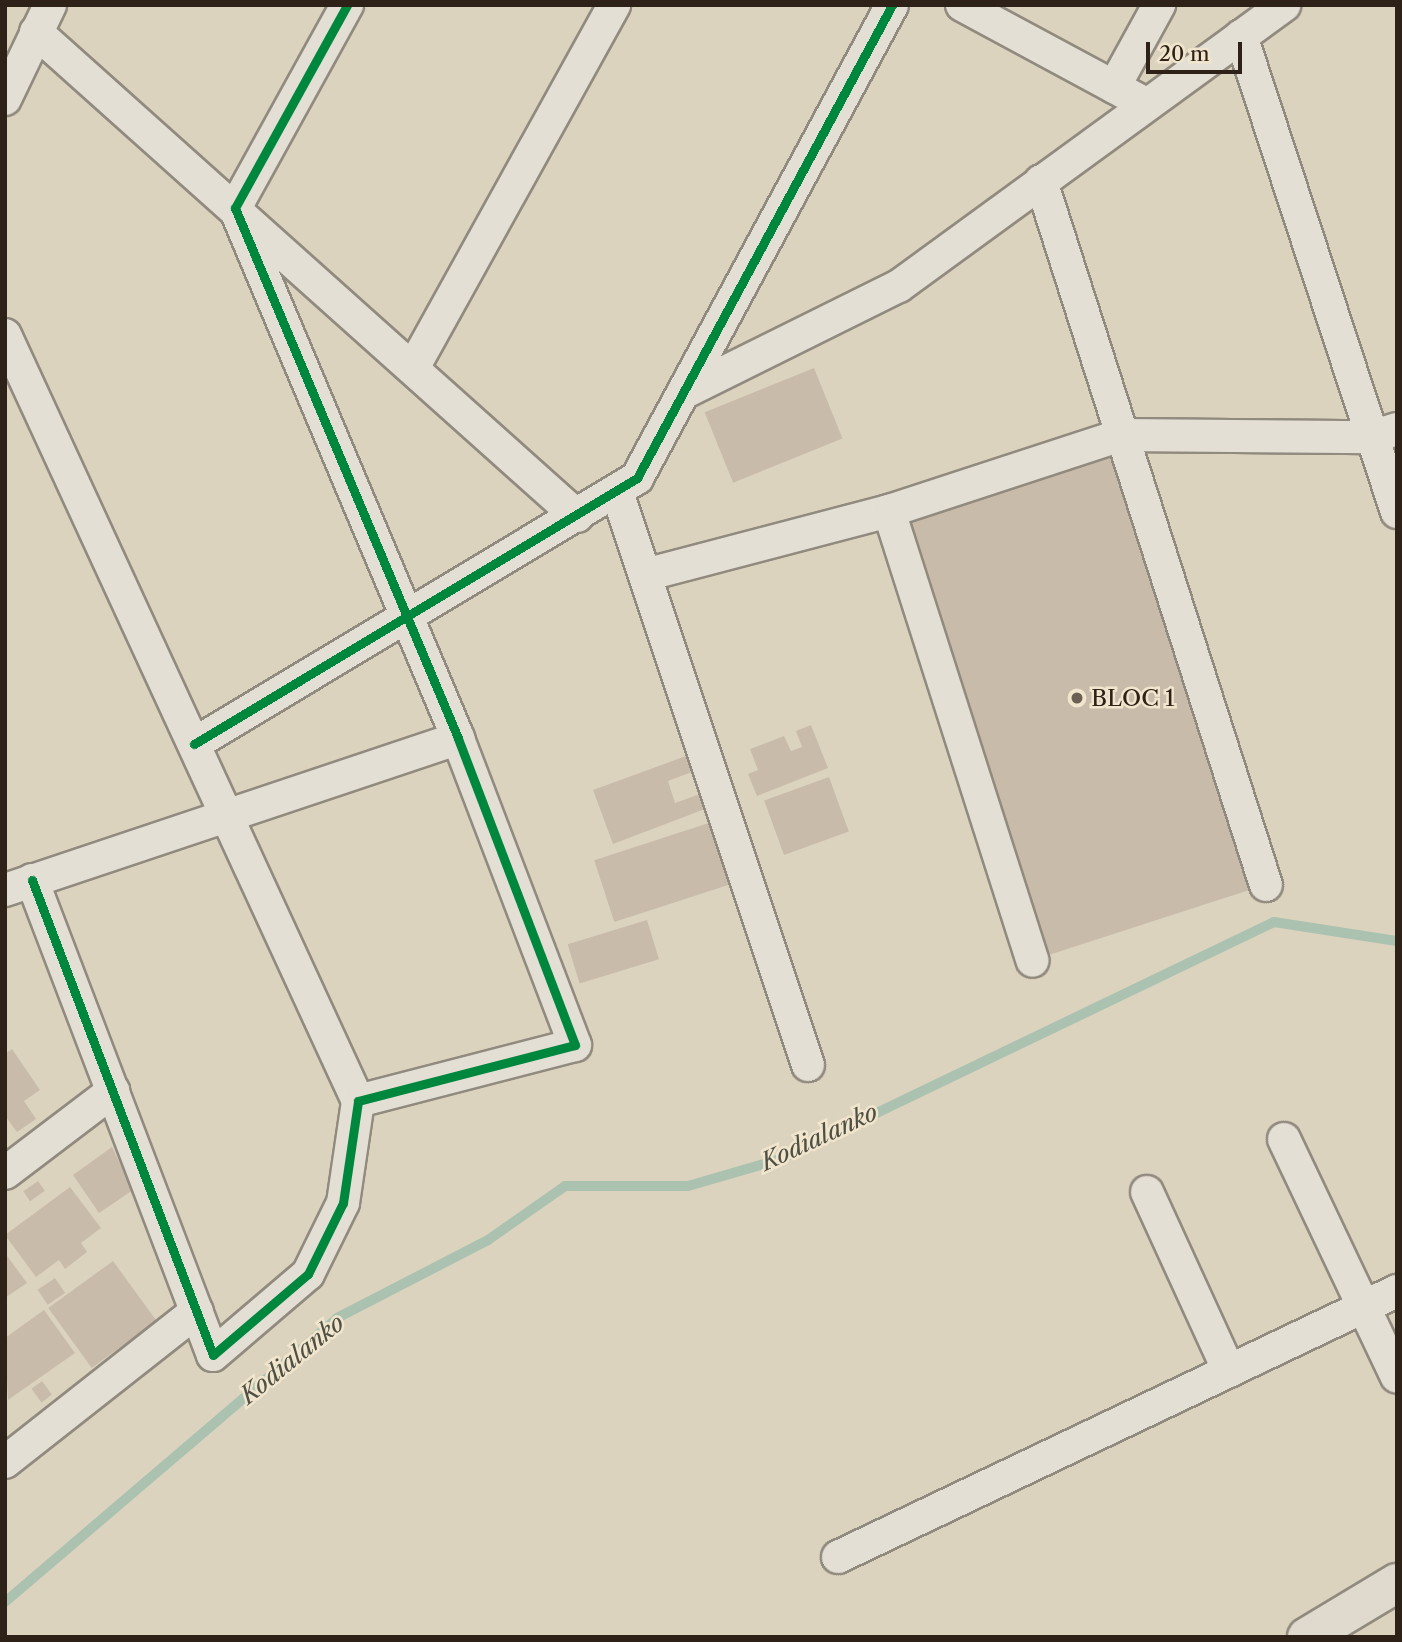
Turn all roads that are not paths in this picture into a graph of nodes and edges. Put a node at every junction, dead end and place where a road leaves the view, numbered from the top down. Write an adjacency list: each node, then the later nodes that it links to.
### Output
1 (346, 5): 13 (street)
2 (614, 5): 15 (street)
3 (892, 5): 16 (street)
4 (962, 5): 9 (street)
5 (1159, 5): 9 (street)
6 (1284, 5): 8 (street)
7 (43, 18): 10 (street); 13 (street)
8 (1241, 36): 11 (street); 17 (street)
9 (1114, 87): 11 (street)
10 (7, 88)
11 (1146, 104): 12 (street)
12 (1041, 181): 16 (street); 18 (street)
13 (234, 208): 15 (street); 24 (street)
14 (5, 335): 26 (street)
15 (413, 368): 22 (street)
16 (683, 393): 19 (street)
17 (1385, 433): 18 (street); 21 (street)
18 (1122, 435): 20 (street); 29 (street)
19 (617, 492): 22 (street); 23 (street)
20 (889, 511): 23 (street); 30 (street)
21 (1397, 512)
22 (577, 516): 24 (street)
23 (645, 575): 31 (street)
24 (407, 617): 25 (street); 26 (street)
25 (458, 738): 27 (street); 33 (street)
26 (194, 744): 27 (street)
27 (226, 815): 28 (street); 33 (street)
28 (19, 885): 32 (street)
29 (1266, 885)
30 (1032, 961)
31 (807, 1065)
32 (113, 1091): 35 (street); 39 (street)
33 (358, 1101): 39 (street)
34 (1284, 1139): 38 (street)
35 (5, 1173)
36 (1147, 1192): 40 (street)
37 (1397, 1291): 38 (street)
38 (1363, 1307): 40 (street); 41 (street)
39 (197, 1311): 42 (street)
40 (1229, 1371): 43 (street)
41 (1397, 1377)
42 (5, 1462)
43 (838, 1557)
44 (1397, 1583): 45 (main road)
45 (1307, 1637)

